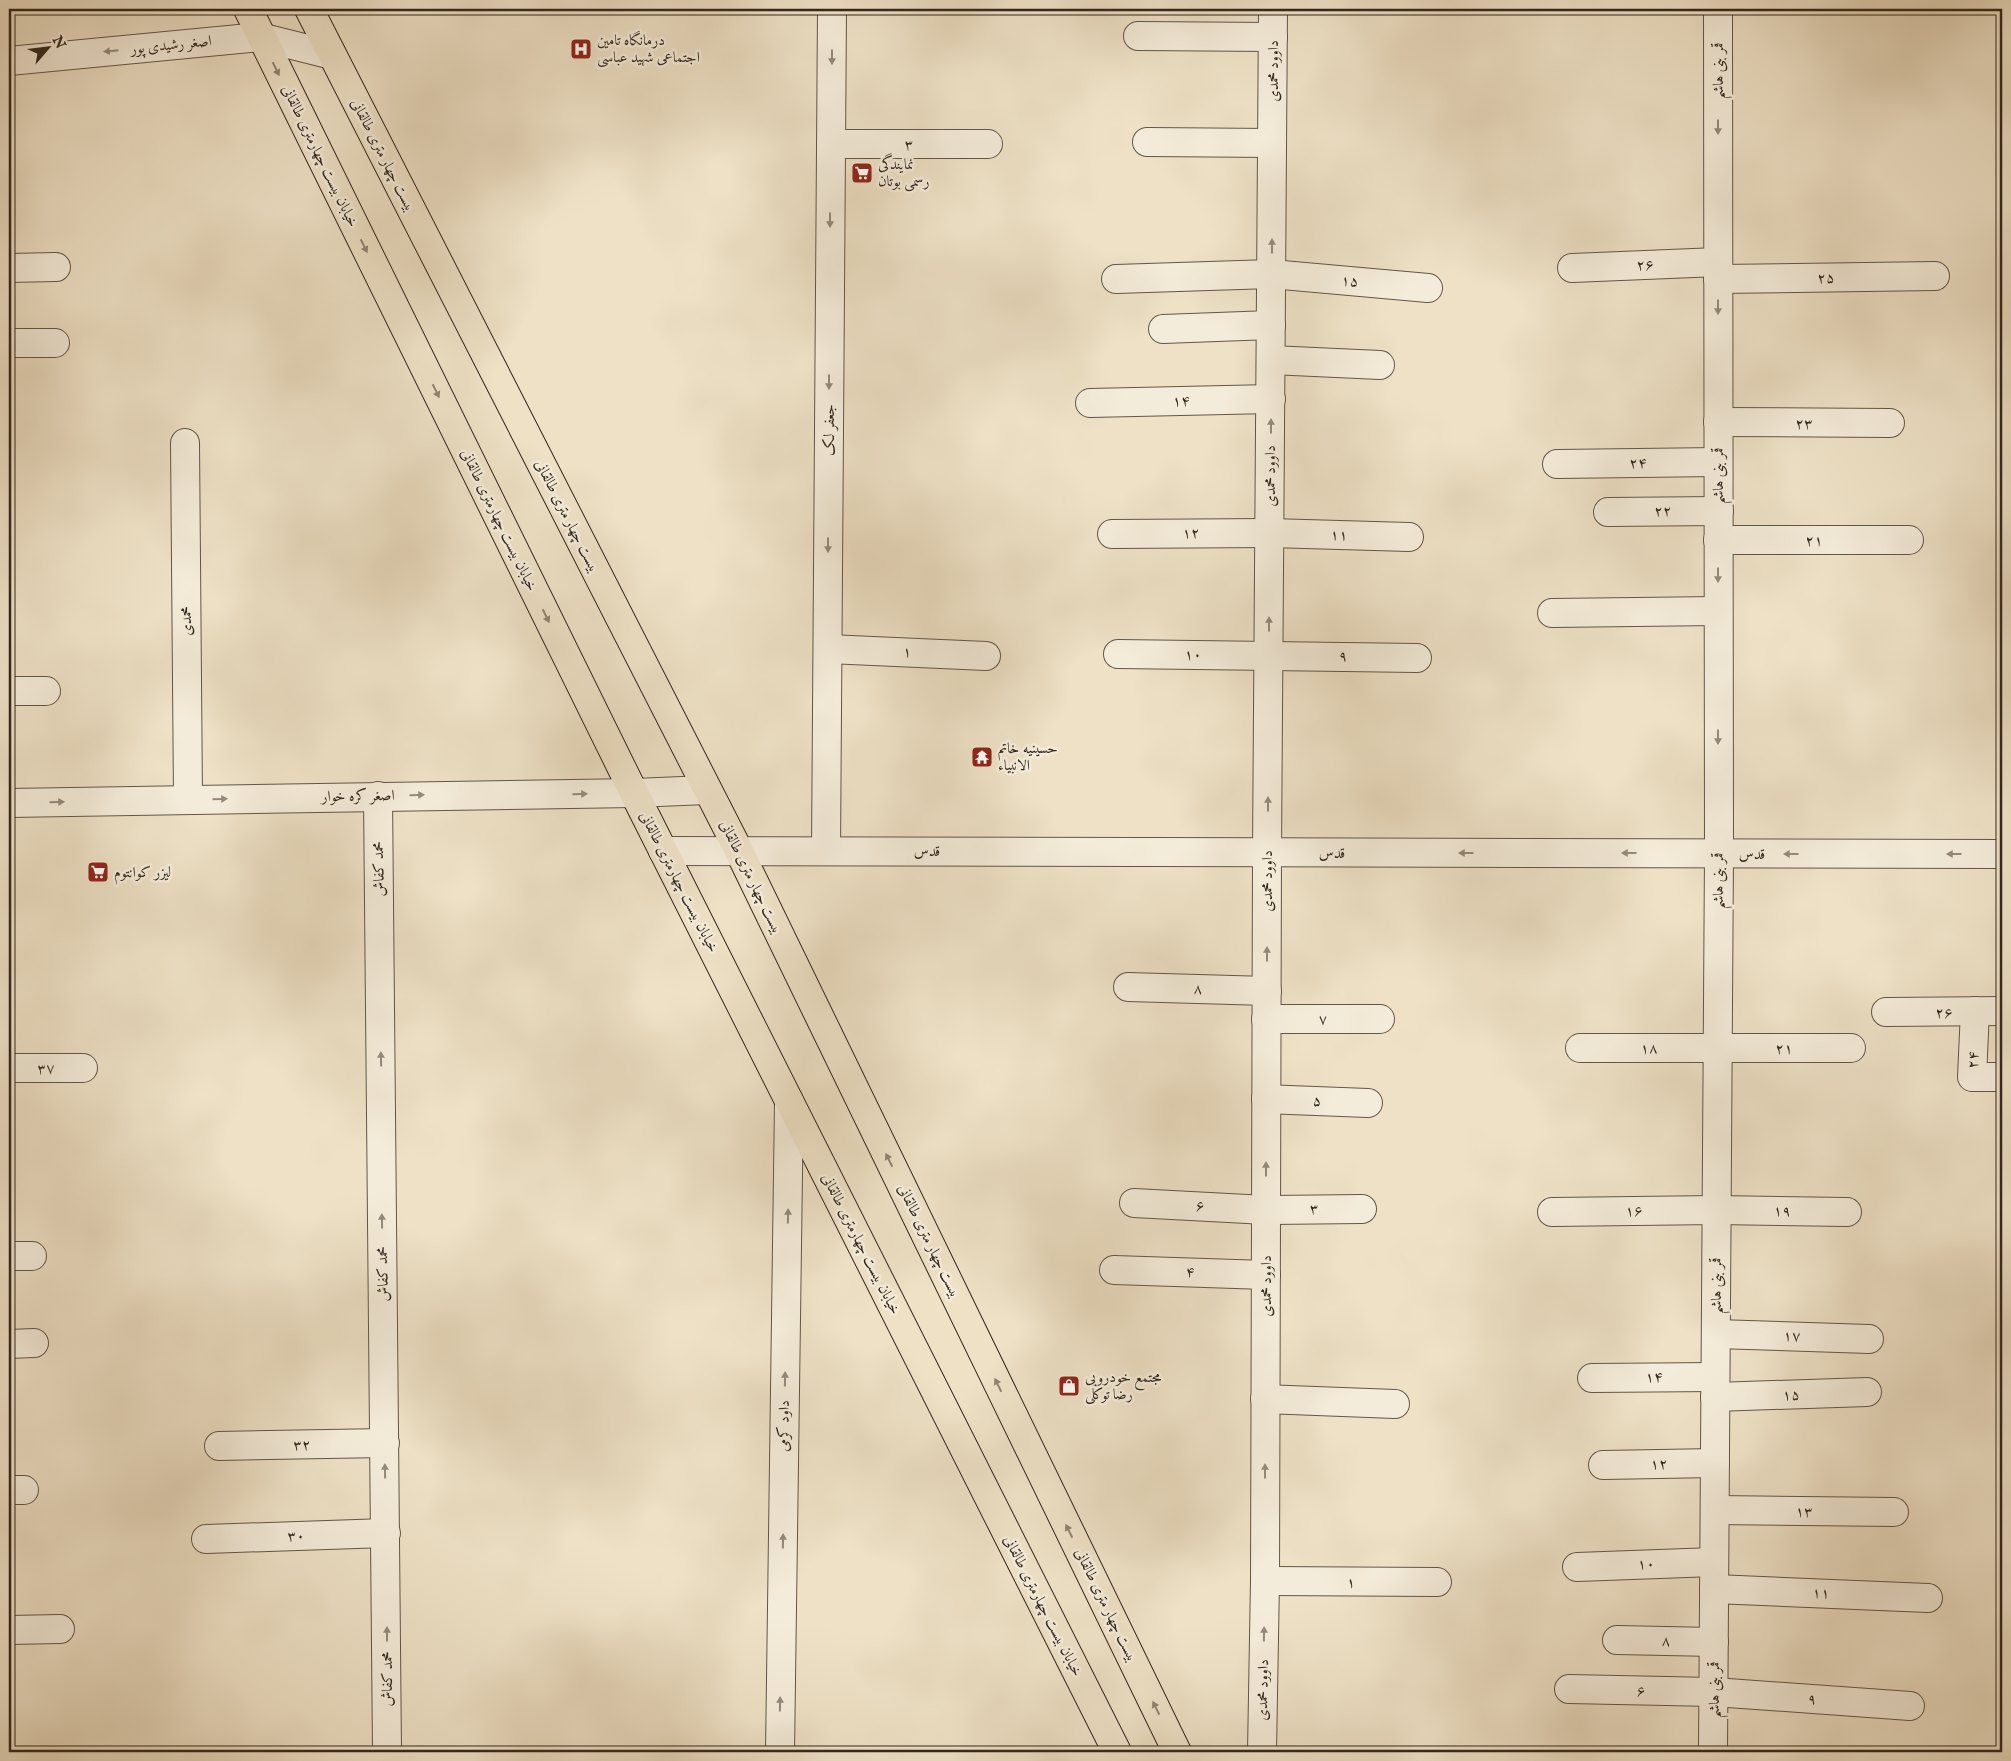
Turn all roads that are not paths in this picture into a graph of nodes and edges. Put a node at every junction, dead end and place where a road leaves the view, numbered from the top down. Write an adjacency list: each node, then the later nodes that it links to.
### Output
1 (248, 9): 7 (main road, خیابان بیست چهارمتری طالقانی)
2 (310, 9): 9 (main road, بیست چهار متری طالقانی)
3 (832, 9): 13 (street, جعفر لک, one-way to 13)
4 (1273, 9): 8 (street, داوود محمدی)
5 (1718, 9): 18 (street, قمر بنی هاشم, one-way to 18)
6 (1138, 36): 8 (street)
7 (260, 37): 9 (street, اصغر رشیدی پور); 10 (street, اصغر رشیدی پور, one-way to 10); 53 (main road, خیابان بیست چهارمتری طالقانی, one-way to 53)
8 (1273, 37): 12 (street, داوود محمدی)
9 (332, 54): 52 (main road, بیست چهار متری طالقانی)
10 (9, 61)
11 (1147, 142): 12 (street)
12 (1272, 143): 19 (street, داوود محمدی, one-way to 12)
13 (831, 144): 14 (street, ۳); 45 (street, جعفر لک, one-way to 45)
14 (988, 144)
15 (56, 267): 16 (street)
16 (9, 268)
17 (1572, 268): 18 (street, ۲۶)
18 (1718, 270): 20 (street, ۲۵); 31 (street, قمر بنی هاشم, one-way to 31)
19 (1271, 274): 21 (street, ۱۵); 22 (street, ۱۵); 23 (street, داوود محمدی)
20 (1935, 276)
21 (1116, 278)
22 (1428, 288)
23 (1271, 325): 24 (street); 27 (street, داوود محمدی)
24 (1163, 329)
25 (55, 343): 26 (street)
26 (9, 344)
27 (1271, 360): 28 (street); 29 (street, داوود محمدی)
28 (1380, 365)
29 (1271, 399): 30 (street, ۱۴); 38 (street, داوود محمدی, one-way to 29)
30 (1090, 403)
31 (1718, 422): 32 (street, ۲۳); 34 (street, قمر بنی هاشم)
32 (1890, 423)
33 (185, 443): 55 (street, محمدی)
34 (1718, 462): 35 (street, ۲۴); 36 (street, قمر بنی هاشم)
35 (1557, 464)
36 (1719, 511): 37 (street, ۲۲); 41 (street, قمر بنی هاشم)
37 (1608, 512)
38 (1270, 532): 39 (street, ۱۲); 40 (street, ۱۱); 47 (street, داوود محمدی, one-way to 38)
39 (1112, 534)
40 (1409, 537)
41 (1718, 540): 42 (street, ۲۱); 43 (street, قمر بنی هاشم, one-way to 43)
42 (1909, 540)
43 (1718, 611): 44 (street); 61 (street, قمر بنی هاشم, one-way to 61)
44 (1552, 614)
45 (828, 649): 48 (street, ۱); 59 (street, جعفر لک)
46 (1118, 654): 47 (street, ۱۰)
47 (1269, 654): 49 (street, ۹); 60 (street, داوود محمدی, one-way to 47)
48 (986, 656)
49 (1418, 658)
50 (9, 691): 51 (street)
51 (46, 691)
52 (707, 790): 53 (street, اصغر کره خوار); 58 (main road, بیست چهار متری طالقانی)
53 (634, 793): 54 (street, اصغر کره خوار, one-way to 53); 57 (main road, خیابان بیست چهارمتری طالقانی)
54 (378, 796): 55 (street, اصغر کره خوار, one-way to 54); 94 (street, محمد کفاش, one-way to 54)
55 (188, 799): 56 (street, اصغر کره خوار, one-way to 55)
56 (9, 803)
57 (663, 851): 58 (street, قدس); 77 (main road, خیابان بیست چهارمتری طالقانی)
58 (739, 851): 59 (street, قدس); 118 (main road, بیست چهار متری طالقانی, one-way to 58)
59 (826, 851): 60 (street, قدس)
60 (1267, 852): 61 (street, قدس, one-way to 60); 64 (street, داوود محمدی, one-way to 60)
61 (1718, 854): 62 (street, قدس, one-way to 61); 71 (street, قمر بنی هاشم)
62 (2002, 854)
63 (1128, 987): 64 (street, ۸)
64 (1267, 991): 68 (street, داوود محمدی)
65 (1975, 1011): 66 (street, ۲۶); 67 (street, ۲۶); 75 (street, ۲۴)
66 (2002, 1011)
67 (1886, 1012)
68 (1266, 1019): 69 (street, ۷); 76 (street, داوود محمدی)
69 (1380, 1019)
70 (1580, 1048): 71 (street, ۱۸)
71 (1717, 1048): 72 (street, ۲۱); 82 (street, قمر بنی هاشم)
72 (1851, 1048)
73 (9, 1068): 74 (street, ۳۷)
74 (83, 1068)
75 (2002, 1077)
76 (1266, 1099): 78 (street, ۵); 81 (street, داوود محمدی, one-way to 76)
77 (789, 1101): 116 (street, داود کرمی, one-way to 77); 117 (main road, خیابان بیست چهارمتری طالقانی)
78 (1368, 1103)
79 (1134, 1203): 81 (street, ۶)
80 (1362, 1209): 81 (street, ۳)
81 (1266, 1210): 86 (street, داوود محمدی)
82 (1716, 1210): 83 (street, ۱۶); 84 (street, ۱۹); 87 (street, قمر بنی هاشم)
83 (1552, 1212)
84 (1847, 1212)
85 (1114, 1270): 86 (street, ۴)
86 (1266, 1275): 92 (street, داوود محمدی)
87 (1716, 1334): 88 (street, ۱۷); 90 (street, قمر بنی هاشم)
88 (1869, 1338)
89 (1592, 1378): 90 (street, ۱۴)
90 (1715, 1387): 91 (street, ۱۵); 96 (street, قمر بنی هاشم)
91 (1867, 1392)
92 (1265, 1399): 93 (street); 104 (street, داوود محمدی, one-way to 92)
93 (1396, 1404)
94 (385, 1443): 95 (street, ۳۲); 100 (street, محمد کفاش, one-way to 94)
95 (219, 1446)
96 (1715, 1463): 97 (street, ۱۲); 98 (street, قمر بنی هاشم)
97 (1603, 1465)
98 (1715, 1510): 99 (street, ۱۳); 102 (street, قمر بنی هاشم)
99 (1894, 1512)
100 (386, 1533): 101 (street, ۳۰); 115 (street, محمد کفاش, one-way to 100)
101 (206, 1540)
102 (1714, 1562): 103 (street, ۱۰); 106 (street, قمر بنی هاشم)
103 (1577, 1567)
104 (1265, 1581): 105 (street, ۱); 119 (street, داوود محمدی, one-way to 104)
105 (1437, 1582)
106 (1714, 1589): 107 (street, ۱۱); 111 (street, قمر بنی هاشم)
107 (1928, 1598)
108 (60, 1629): 109 (street)
109 (9, 1630)
110 (1617, 1640): 111 (street, ۸)
111 (1714, 1642): 113 (street, قمر بنی هاشم)
112 (1569, 1689): 113 (street, ۶)
113 (1714, 1692): 114 (street, ۹); 120 (street, قمر بنی هاشم)
114 (1910, 1706)
115 (387, 1752)
116 (780, 1752)
117 (1117, 1752)
118 (1177, 1752)
119 (1262, 1752)
120 (1713, 1752)

